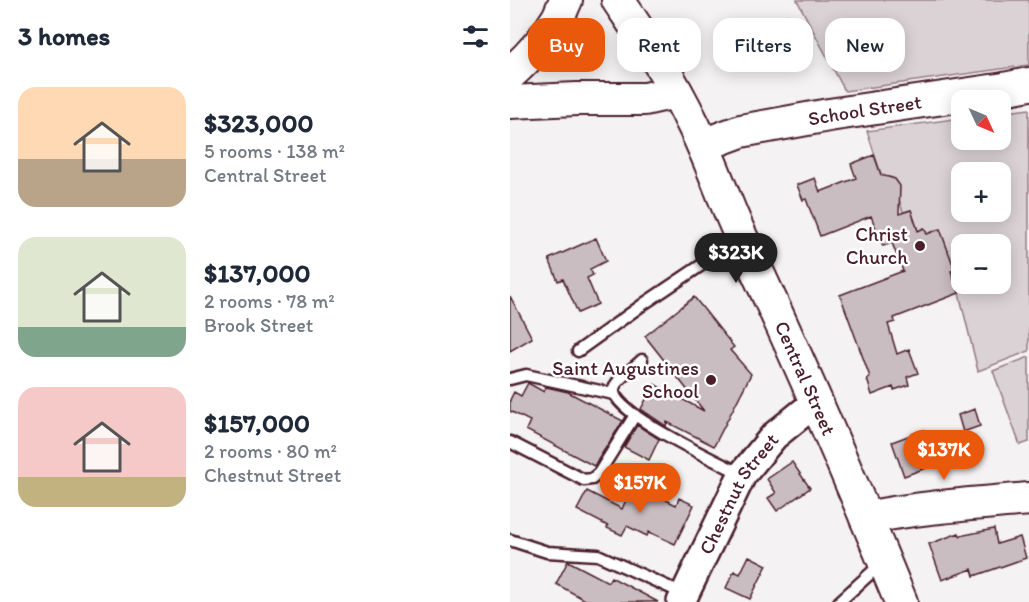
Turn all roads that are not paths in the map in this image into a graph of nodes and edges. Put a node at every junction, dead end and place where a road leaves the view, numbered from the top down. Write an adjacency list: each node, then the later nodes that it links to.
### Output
1 (566, 0): 3 (main road)
2 (618, 0): 5 (main road, Central Street)
3 (510, 74)
4 (1029, 84): 7 (main road, School Street)
5 (676, 92): 6 (main road); 7 (main road, Central Street)
6 (510, 102)
7 (703, 145): 8 (main road, Central Street)
8 (742, 238): 9 (lane); 13 (main road, Central Street)
9 (578, 351)
10 (642, 360): 12 (lane)
11 (510, 379): 12 (lane)
12 (614, 394): 14 (lane)
13 (816, 402): 16 (street, Chestnut Street); 18 (main road, Central Street)
14 (635, 415): 15 (lane); 16 (lane)
15 (510, 442)
16 (742, 475): 21 (street, Chestnut Street)
17 (1029, 499): 18 (main road)
18 (866, 518): 20 (main road, Central Street)
19 (510, 540): 21 (lane)
20 (884, 561): 22 (lane); 23 (main road, Central Street)
21 (683, 598)
22 (839, 602)
23 (901, 602)

